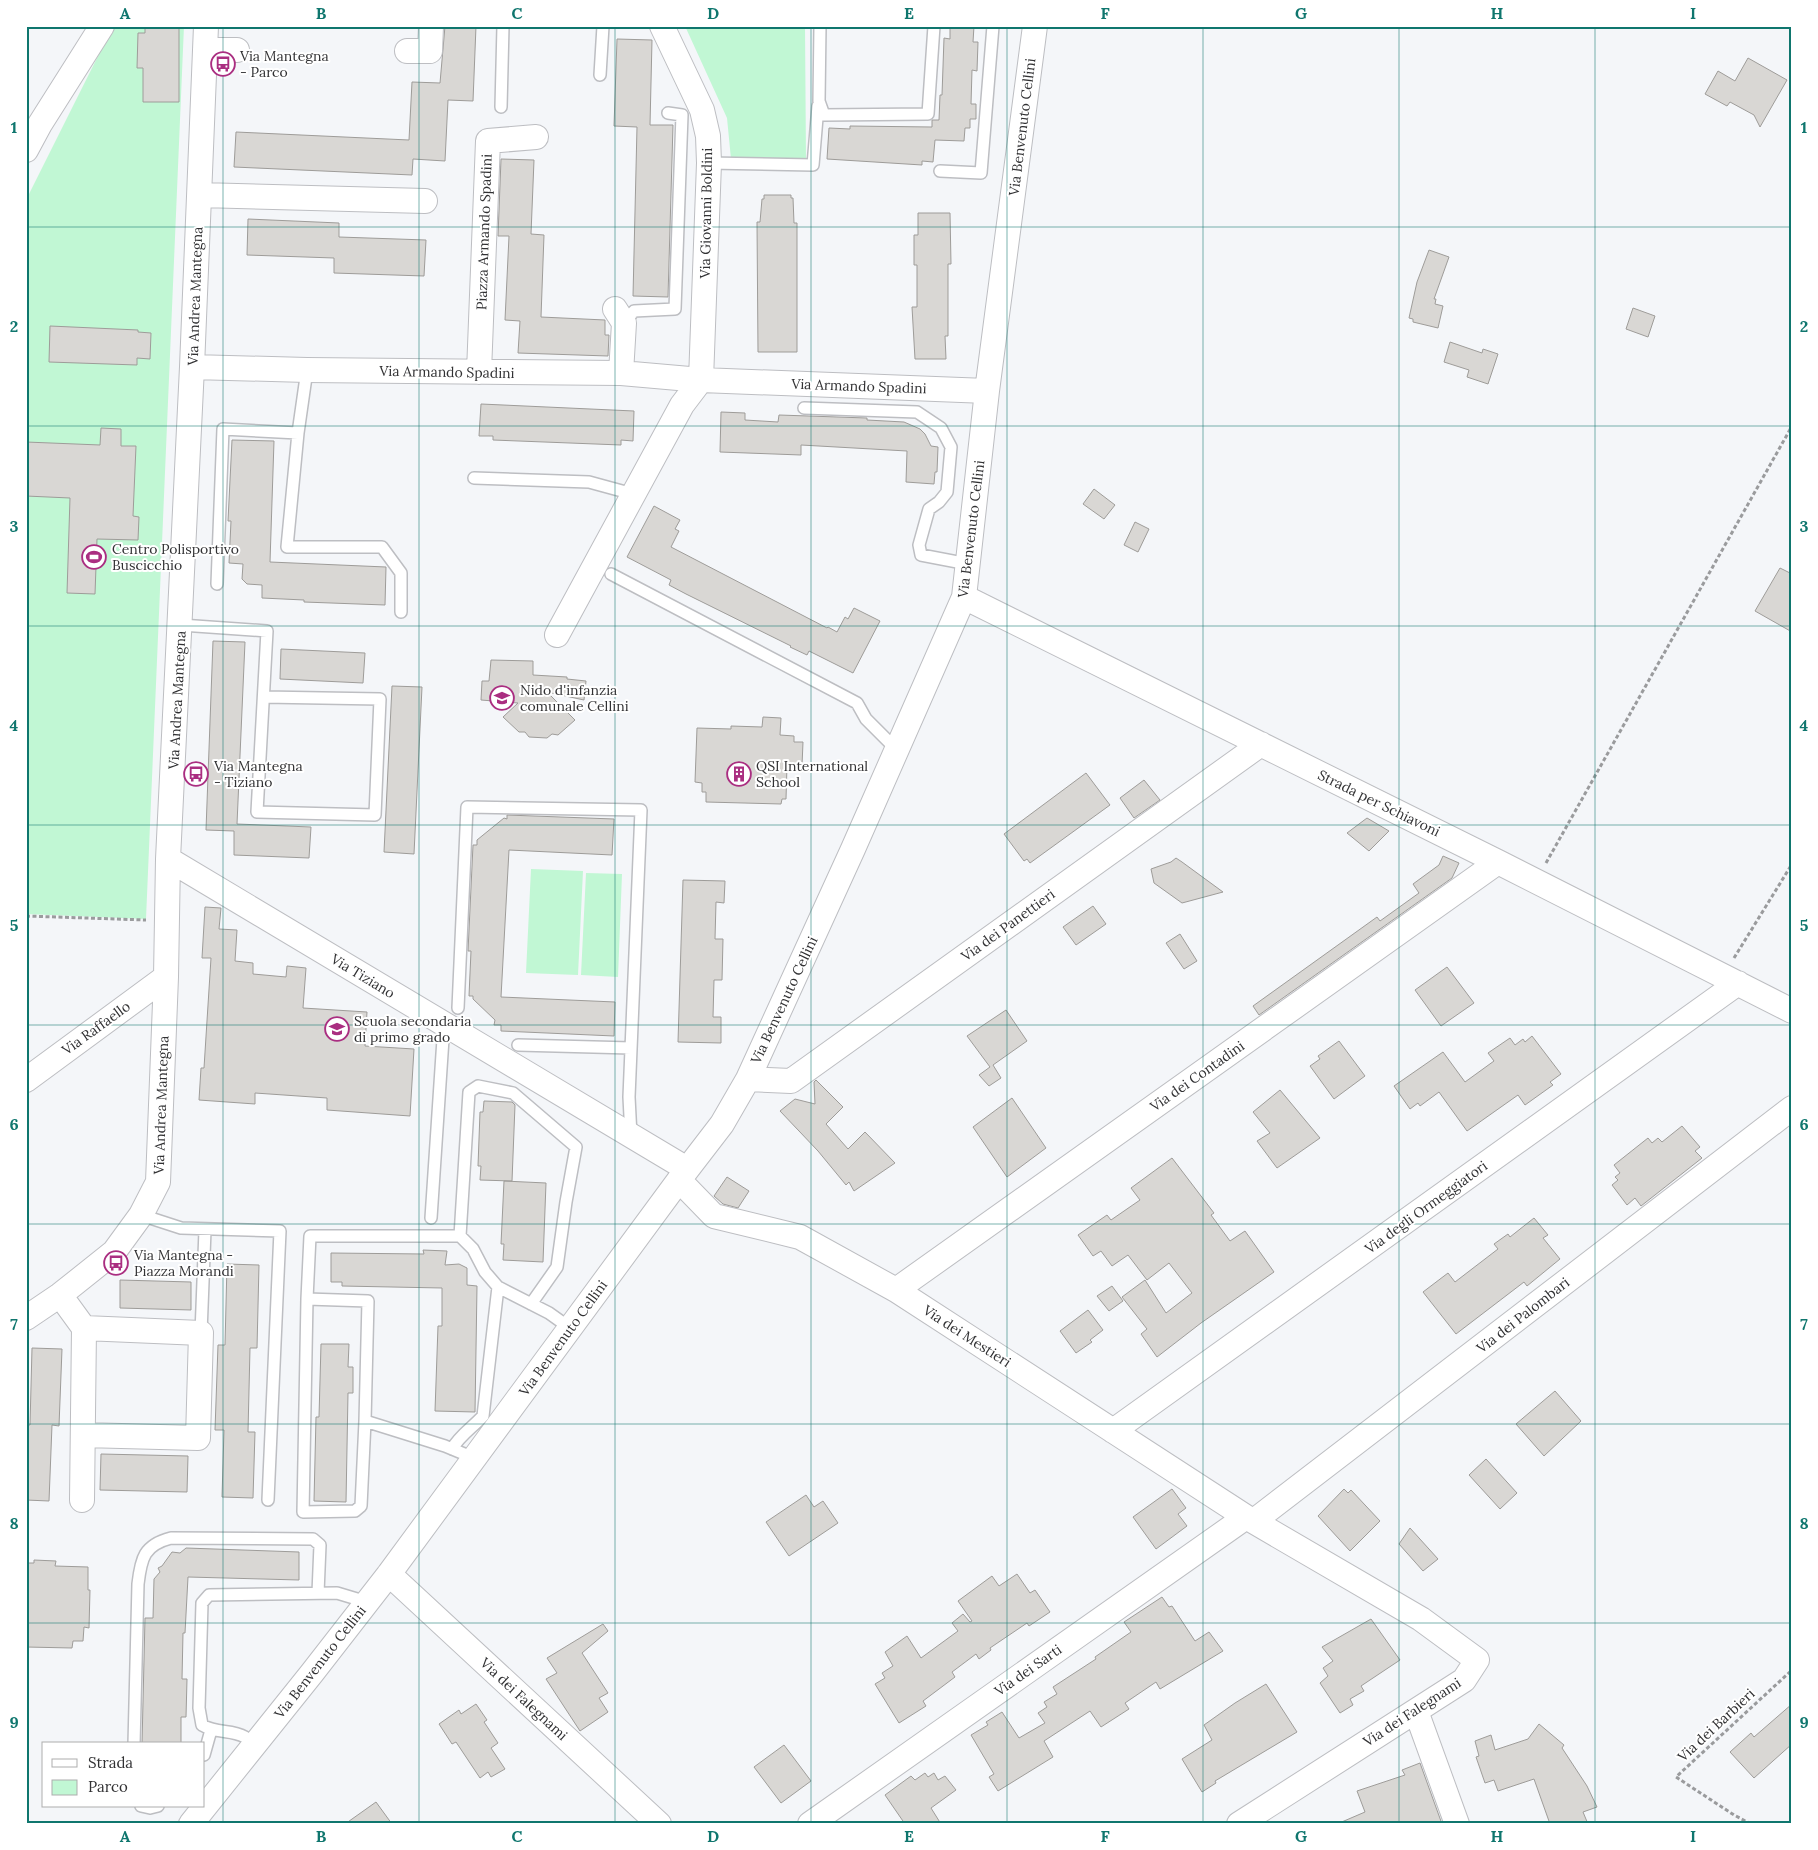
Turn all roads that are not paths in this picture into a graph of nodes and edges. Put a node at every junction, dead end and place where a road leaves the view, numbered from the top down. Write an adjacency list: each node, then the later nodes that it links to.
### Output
1 (102, 26): 18 (street)
2 (206, 26): 11 (street, Via Andrea Mantegna)
3 (431, 26): 13 (street)
4 (503, 26): 16 (lane)
5 (603, 26): 14 (lane)
6 (662, 26): 21 (street, Via Giovanni Boldini)
7 (820, 26): 15 (lane)
8 (934, 26): 15 (lane)
9 (993, 26): 22 (lane)
10 (1035, 26): 31 (street, Via Benvenuto Cellini)
11 (205, 50): 12 (street); 23 (street, Via Andrea Mantegna)
12 (237, 50)
13 (407, 51)
14 (600, 75)
15 (819, 101): 21 (lane)
16 (501, 107)
17 (668, 113): 25 (lane)
18 (33, 119): 20 (street)
19 (536, 138): 28 (street, Piazza Armando Spadini)
20 (26, 150)
21 (710, 163): 30 (street, Via Giovanni Boldini)
22 (940, 171)
23 (200, 195): 24 (street); 26 (street, Via Andrea Mantegna)
24 (425, 201)
25 (620, 316): 29 (street)
26 (192, 367): 27 (street, Via Armando Spadini); 41 (street, Via Andrea Mantegna)
27 (307, 370): 28 (street, Via Armando Spadini); 33 (lane)
28 (479, 372): 29 (street, Via Armando Spadini)
29 (621, 373): 30 (street, Via Armando Spadini)
30 (701, 380): 31 (street, Via Armando Spadini); 35 (street)
31 (987, 391): 36 (street, Via Benvenuto Cellini)
32 (804, 408): 36 (lane)
33 (298, 433): 38 (lane); 40 (lane)
34 (474, 478): 35 (lane)
35 (633, 494): 42 (street)
36 (968, 564): 39 (street, Via Benvenuto Cellini)
37 (611, 574): 45 (lane)
38 (217, 584)
39 (964, 597): 44 (street, Strada per Schiavoni); 45 (street, Via Benvenuto Cellini)
40 (401, 612)
41 (181, 625): 43 (lane); 46 (street, Via Andrea Mantegna)
42 (557, 635)
43 (264, 697): 43 (lane)
44 (1261, 744): 47 (street, Strada per Schiavoni); 54 (street, Via dei Panettieri)
45 (897, 750): 54 (street, Via Benvenuto Cellini)
46 (168, 859): 48 (street, Via Andrea Mantegna); 51 (street, Via Tiziano)
47 (1498, 862): 49 (street, Strada per Schiavoni); 64 (street, Via dei Contadini)
48 (166, 977): 55 (street, Via Raffaello); 59 (street, Via Andrea Mantegna)
49 (1730, 980): 50 (street, Strada per Schiavoni); 73 (street, Via degli Ormeggiatori)
50 (1792, 1011)
51 (451, 1016): 53 (lane); 57 (street, Via Tiziano); 60 (lane)
52 (518, 1045): 53 (lane)
53 (631, 1048): 57 (lane)
54 (748, 1079): 58 (street, Via Benvenuto Cellini)
55 (26, 1080)
56 (1792, 1108): 79 (street, Via dei Palombari)
57 (631, 1136): 58 (street, Via Tiziano)
58 (683, 1175): 64 (street, Via dei Mestieri); 70 (street, Via Benvenuto Cellini)
59 (140, 1216): 61 (lane); 65 (street, Via Andrea Mantegna)
60 (431, 1218)
61 (205, 1230): 71 (lane); 78 (lane)
62 (460, 1236): 63 (lane); 66 (lane); 67 (lane)
63 (498, 1287): 67 (lane); 75 (lane)
64 (896, 1290): 73 (street, Via dei Mestieri)
65 (60, 1295): 68 (street, Via Andrea Mantegna); 69 (street)
66 (307, 1299): 72 (lane); 72 (lane)
67 (531, 1304): 70 (lane)
68 (26, 1318)
69 (84, 1328): 71 (street); 74 (street)
70 (570, 1328): 76 (street, Via Benvenuto Cellini)
71 (201, 1333): 74 (street)
72 (366, 1421): 75 (lane)
73 (1113, 1431): 79 (street, Via dei Mestieri)
74 (83, 1435): 77 (street)
75 (452, 1449): 76 (lane)
76 (474, 1458): 80 (street, Via Benvenuto Cellini)
77 (82, 1500)
78 (268, 1500)
79 (1250, 1519): 83 (street, Via dei Falegnami); 92 (street, Via dei Sarti)
80 (389, 1574): 82 (street, Via Benvenuto Cellini); 91 (street, Via dei Falegnami)
81 (318, 1593): 82 (lane); 84 (lane); 85 (lane)
82 (368, 1602): 86 (street, Via Benvenuto Cellini)
83 (1416, 1711): 93 (street, Via dei Falegnami); 94 (street)
84 (211, 1730): 86 (lane); 87 (lane)
85 (134, 1742)
86 (254, 1746): 88 (street, Via Benvenuto Cellini)
87 (205, 1751)
88 (205, 1807)
89 (204, 1808): 90 (street, Via Benvenuto Cellini)
90 (191, 1824)
91 (659, 1824)
92 (810, 1824)
93 (1239, 1824)
94 (1457, 1824)

